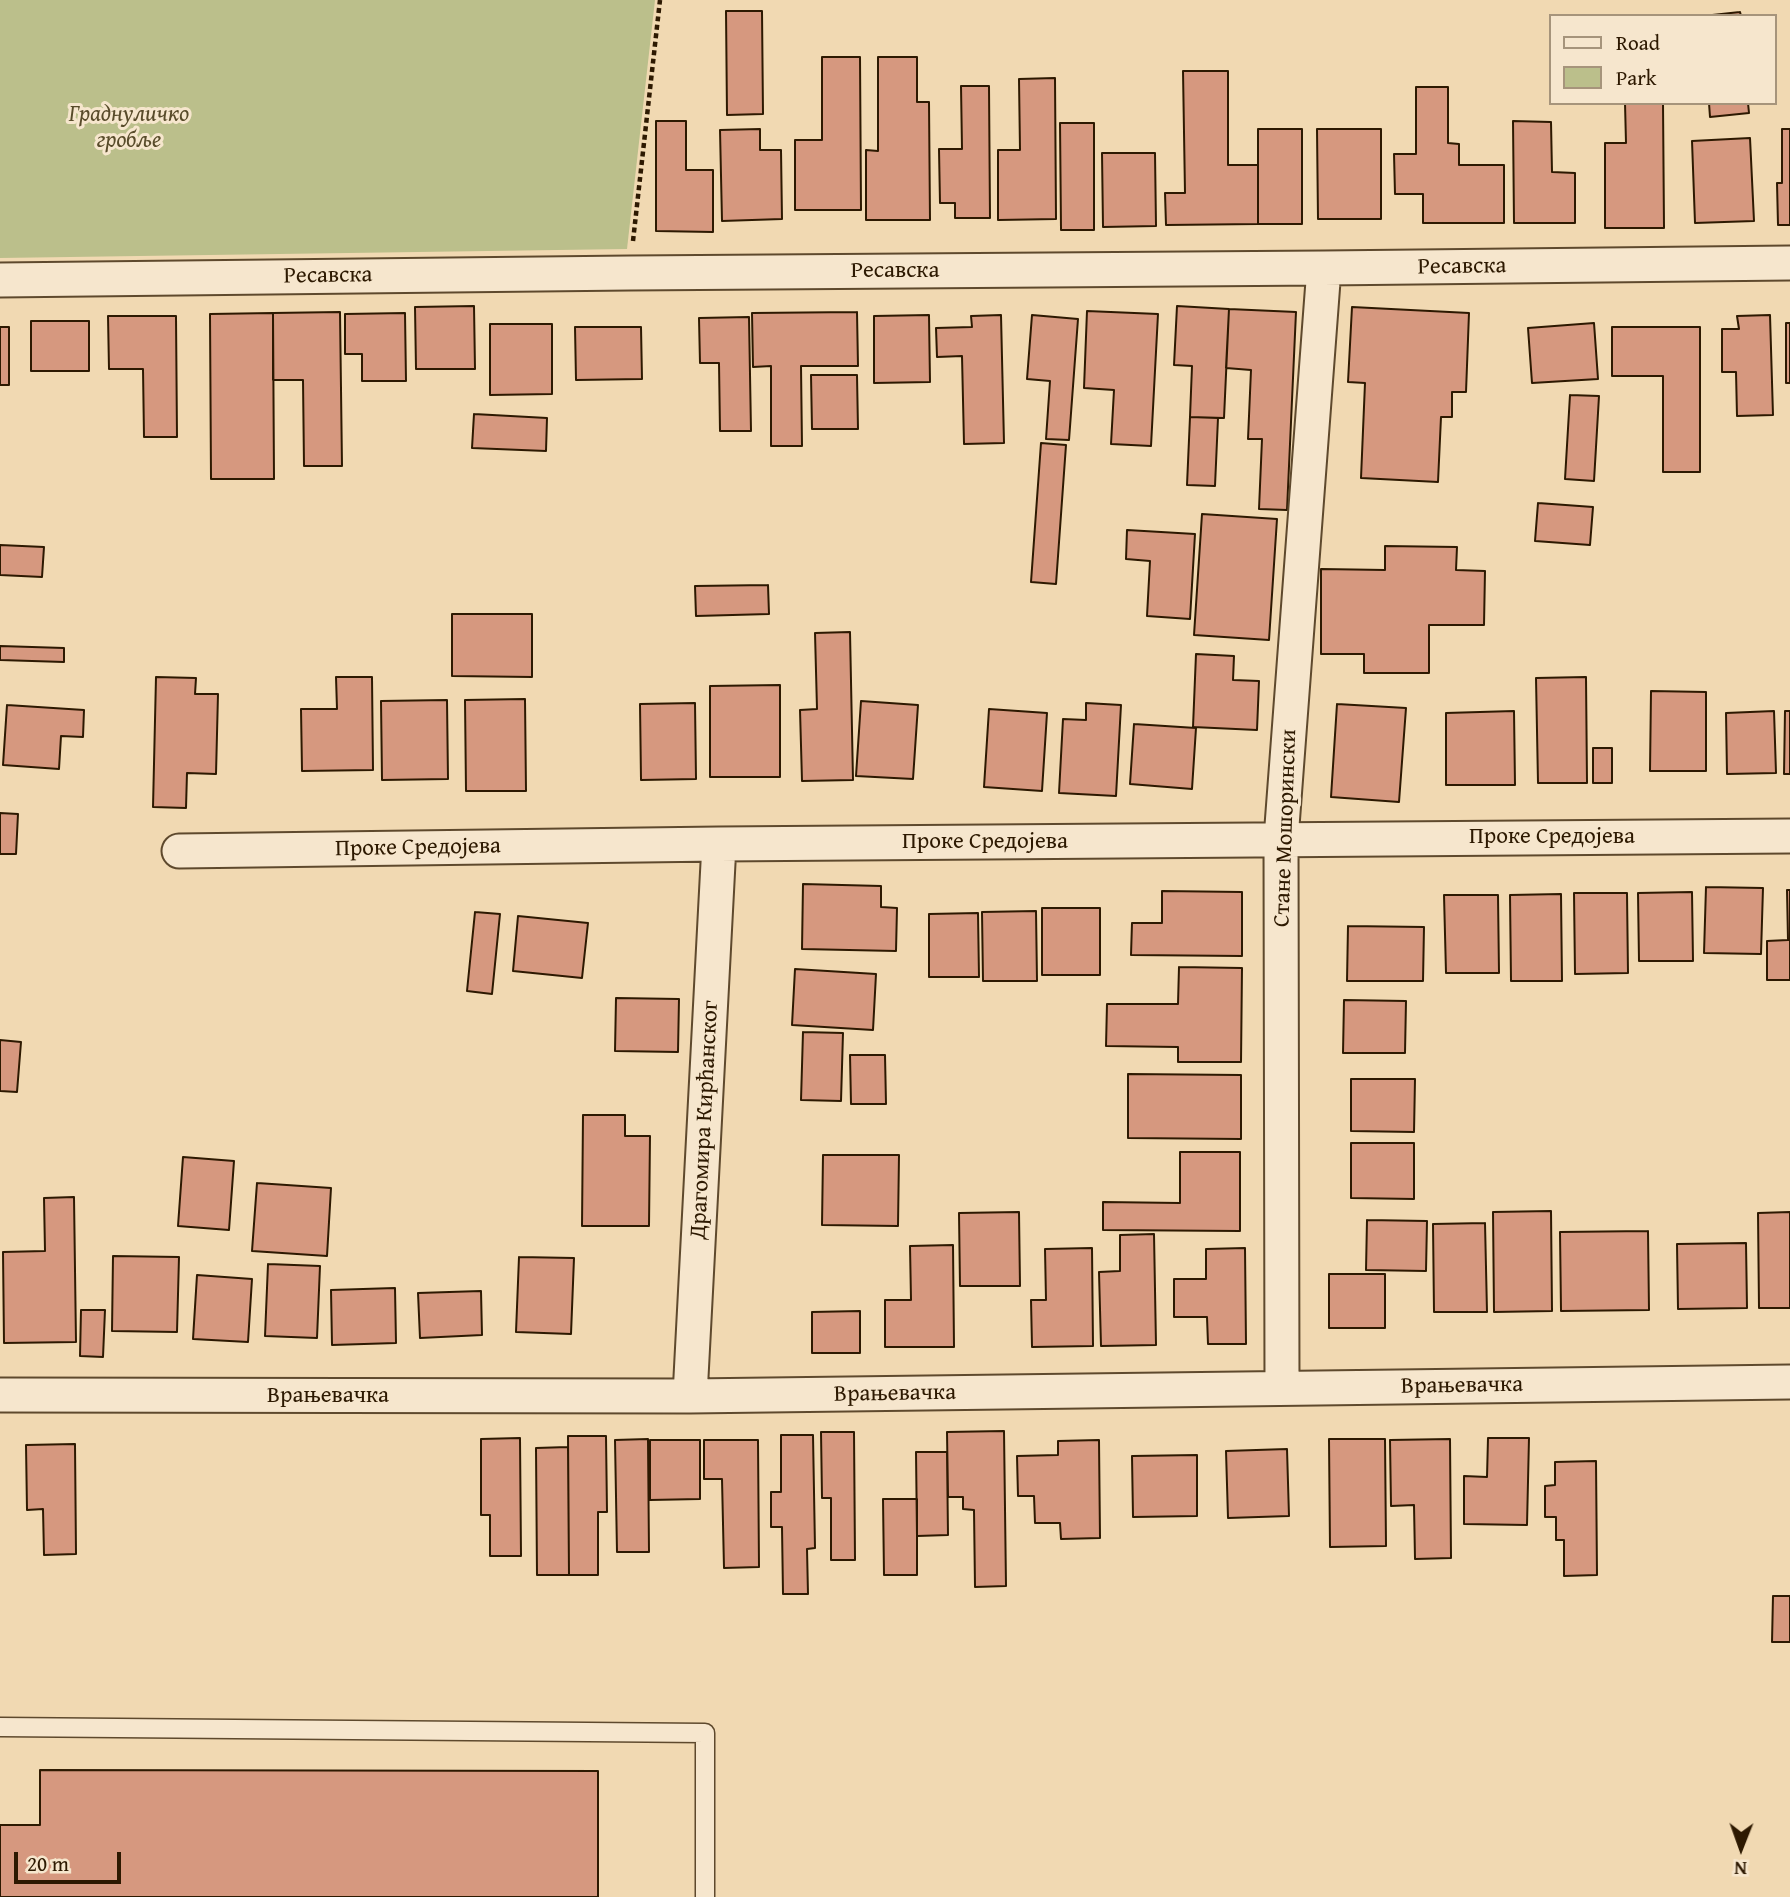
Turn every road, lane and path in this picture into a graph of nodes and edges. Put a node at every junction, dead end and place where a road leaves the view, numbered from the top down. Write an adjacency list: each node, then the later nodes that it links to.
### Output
1 (660, 0): 4 (path)
2 (1790, 263): 3 (street, Ресавска)
3 (1324, 268): 4 (street, Ресавска); 7 (street, Стане Мошорински)
4 (630, 273): 5 (street, Ресавска)
5 (0, 280)
6 (1790, 836): 7 (street, Проке Средојева)
7 (1281, 839): 8 (street, Проке Средојева); 11 (street, Стане Мошорински)
8 (719, 844): 9 (street, Проке Средојева); 13 (street, Драгомира Кирћанског)
9 (179, 851)
10 (1790, 1382): 11 (street, Врањевачка)
11 (1282, 1388): 13 (street, Врањевачка)
12 (0, 1395): 13 (street, Врањевачка)
13 (690, 1396)
14 (0, 1727): 15 (lane)
15 (705, 1897)

